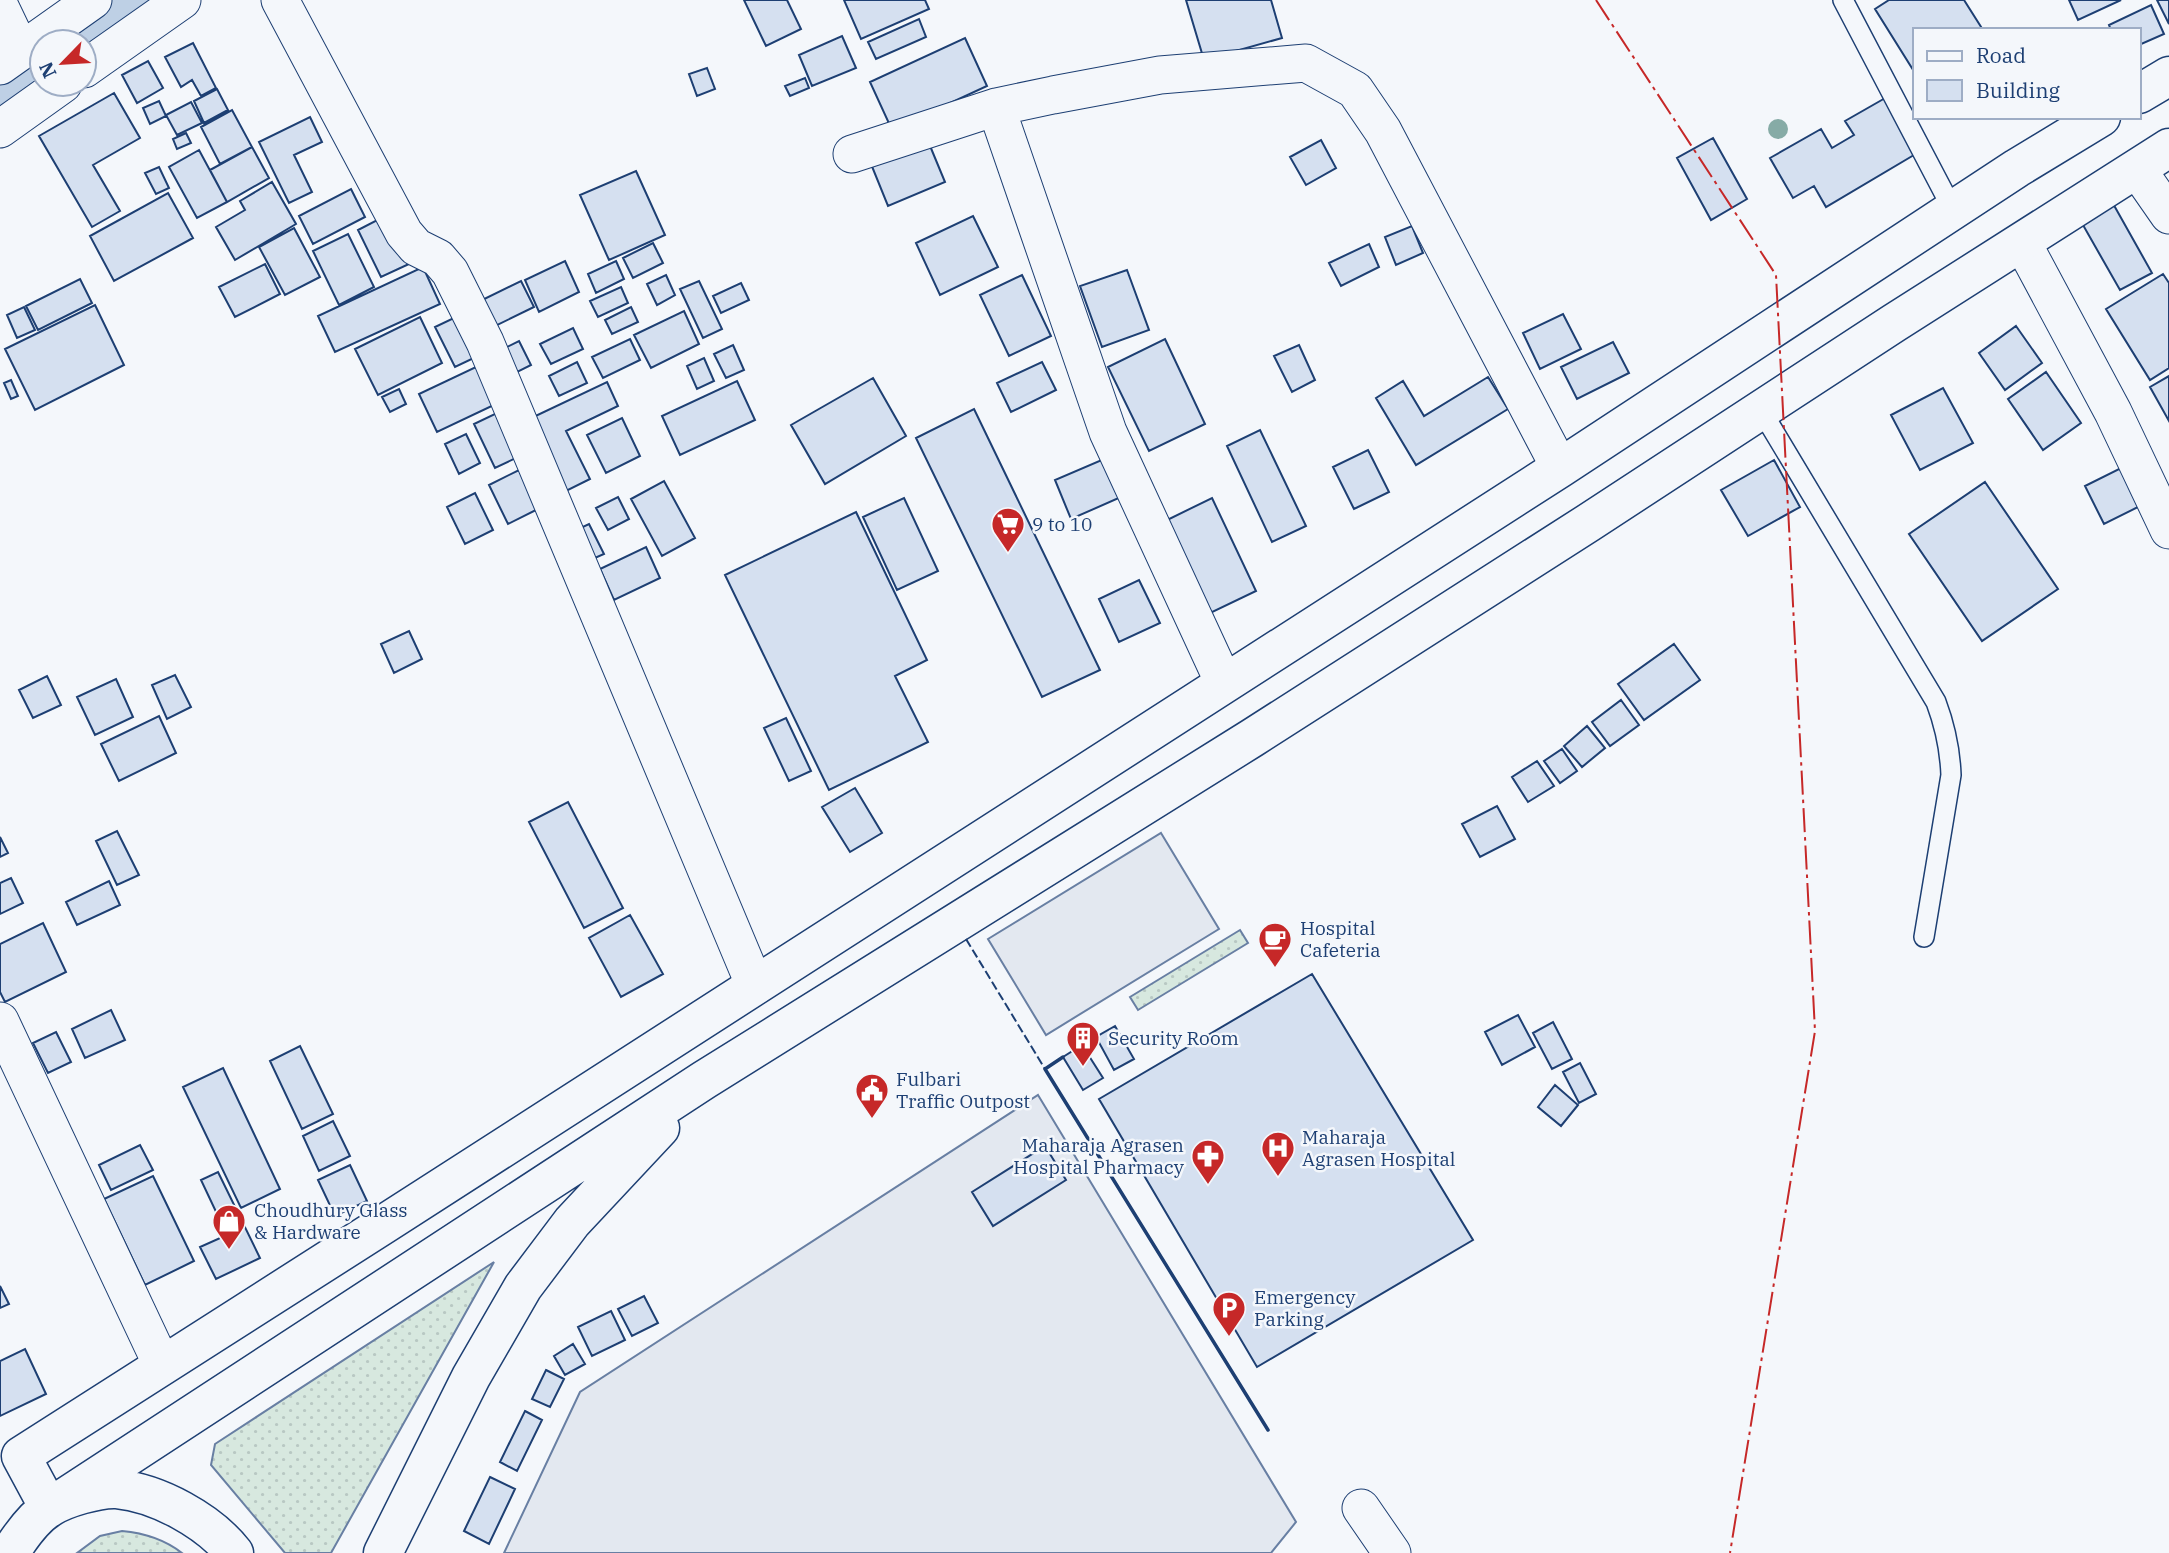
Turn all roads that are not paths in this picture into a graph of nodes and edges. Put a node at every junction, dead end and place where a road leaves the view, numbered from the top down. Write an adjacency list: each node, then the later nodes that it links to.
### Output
1 (93, 0): 6 (street)
2 (182, 0): 7 (street)
3 (280, 0): 25 (street)
4 (1843, 0): 17 (lane)
5 (0, 7): 6 (street)
6 (10, 58)
7 (98, 59)
8 (2169, 76): 9 (highway)
9 (2141, 93)
10 (43, 98): 13 (street)
11 (996, 107): 15 (street); 21 (street); 23 (street)
12 (2098, 119): 17 (highway)
13 (0, 129)
14 (2169, 148): 16 (highway)
15 (852, 154)
16 (2137, 169): 18 (street); 19 (highway)
17 (1953, 210): 21 (highway)
18 (2169, 215)
19 (2022, 242): 20 (highway); 22 (street)
20 (1761, 410): 24 (lane); 27 (highway)
21 (1560, 468): 23 (highway)
22 (2169, 530)
23 (1224, 683): 25 (highway)
24 (1924, 937)
25 (755, 986): 28 (highway)
26 (0, 1021): 28 (street)
27 (704, 1080): 29 (highway); 33 (highway)
28 (163, 1364): 29 (highway)
29 (49, 1508): 31 (highway); 32 (highway)
30 (1361, 1508): 34 (street)
31 (10, 1553)
32 (234, 1553)
33 (383, 1553)
34 (1392, 1553)

